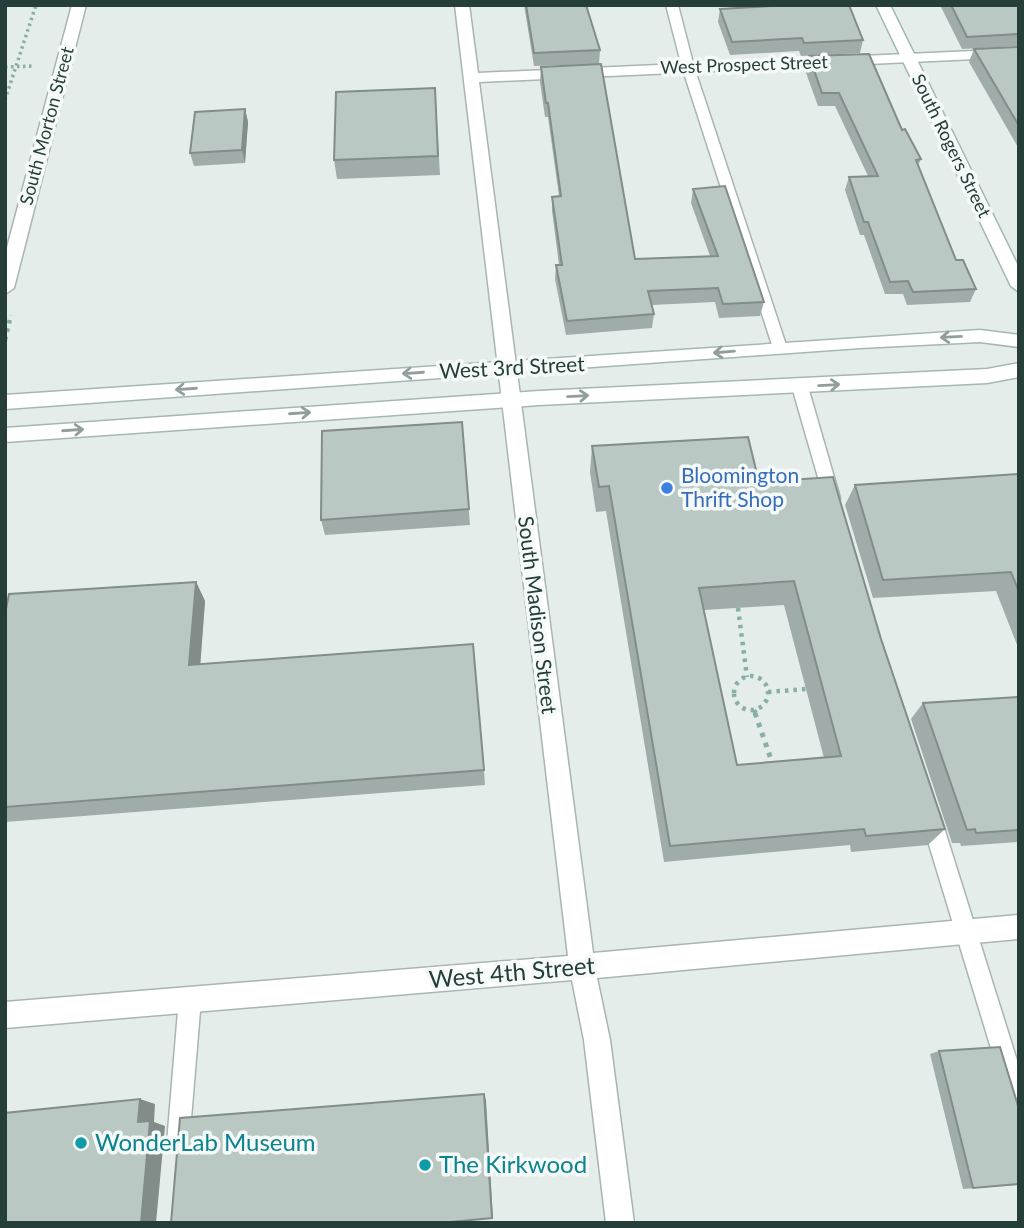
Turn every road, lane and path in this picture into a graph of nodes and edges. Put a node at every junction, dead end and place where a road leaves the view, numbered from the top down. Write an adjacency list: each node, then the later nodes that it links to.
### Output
1 (36, 5): 10 (path)
2 (79, 5): 12 (street, South Morton Street)
3 (462, 5): 9 (street, South Madison Street)
4 (672, 5): 8 (lane)
5 (883, 5): 7 (street, South Rogers Street)
6 (1019, 53): 7 (street, West Prospect Street)
7 (908, 58): 8 (street, West Prospect Street); 11 (street, South Rogers Street)
8 (688, 67): 9 (street, West Prospect Street); 16 (lane)
9 (470, 78): 17 (street, South Madison Street)
10 (5, 100)
11 (1019, 286)
12 (5, 288)
13 (11, 315): 14 (path)
14 (5, 341)
15 (1019, 341): 16 (street, West 3rd Street, one-way to 16)
16 (780, 348): 17 (street, West 3rd Street, one-way to 17)
17 (505, 368): 20 (street, South Madison Street); 21 (street, West 3rd Street, one-way to 21)
18 (1019, 370): 19 (street, West 3rd Street, one-way to 18)
19 (800, 387): 20 (street, West 3rd Street, one-way to 19); 23 (lane)
20 (509, 400): 22 (street, West 3rd Street, one-way to 20); 35 (street, South Madison Street)
21 (5, 402)
22 (5, 435)
23 (838, 519)
24 (738, 608): 25 (path)
25 (747, 677): 27 (path); 28 (path)
26 (806, 689): 27 (path)
27 (768, 692): 30 (path)
28 (733, 694): 29 (path); 30 (path)
29 (722, 695)
30 (754, 710): 31 (path)
31 (774, 768)
32 (926, 804): 34 (lane)
33 (1019, 927): 34 (street, West 4th Street)
34 (967, 930): 35 (street, West 4th Street); 38 (lane)
35 (582, 967): 36 (street, West 4th Street); 40 (street, South Madison Street)
36 (191, 999): 37 (street, West 4th Street); 39 (lane)
37 (5, 1015)
38 (1019, 1104)
39 (177, 1159)
40 (620, 1223)

